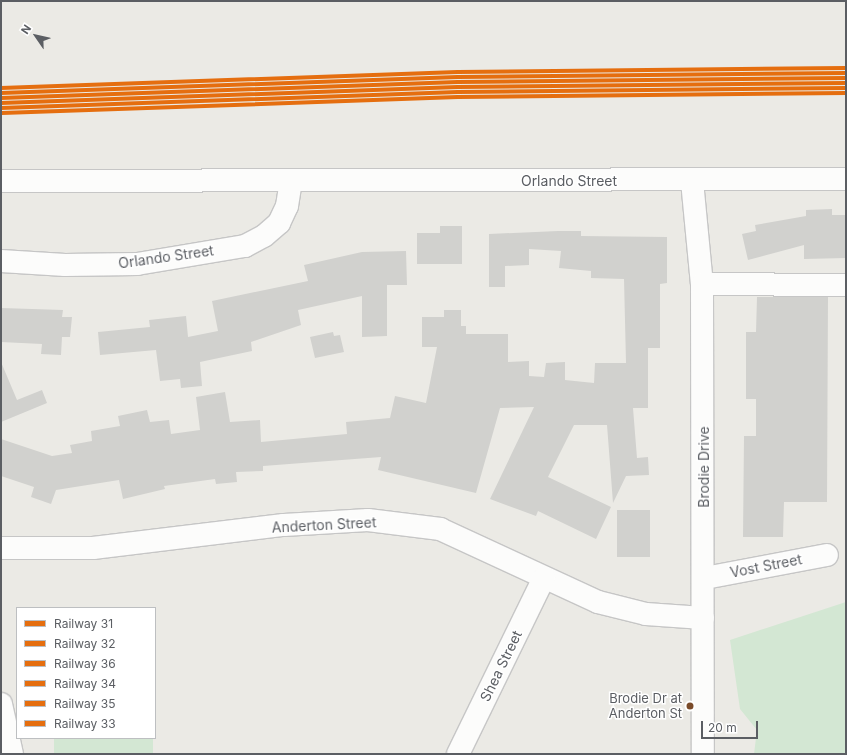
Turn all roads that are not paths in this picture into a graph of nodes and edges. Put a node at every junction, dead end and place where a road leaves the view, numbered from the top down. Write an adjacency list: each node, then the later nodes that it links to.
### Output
1 (846, 179): 3 (street, Orlando Street)
2 (1, 181): 4 (street, Orlando Street)
3 (692, 181): 4 (street, Orlando Street); 6 (street, Brodie Drive)
4 (291, 182): 5 (street, Orlando Street)
5 (1, 261)
6 (702, 284): 7 (street); 11 (street, Brodie Drive)
7 (846, 286)
8 (1, 548): 10 (street, Anderton Street)
9 (827, 555): 11 (street, Vost Street)
10 (544, 578): 12 (street, Anderton Street); 15 (street, Shea Street)
11 (704, 578): 12 (street, Brodie Drive)
12 (702, 618): 16 (street, Brodie Drive)
13 (1, 704): 14 (street)
14 (12, 754)
15 (458, 754)
16 (703, 754)

